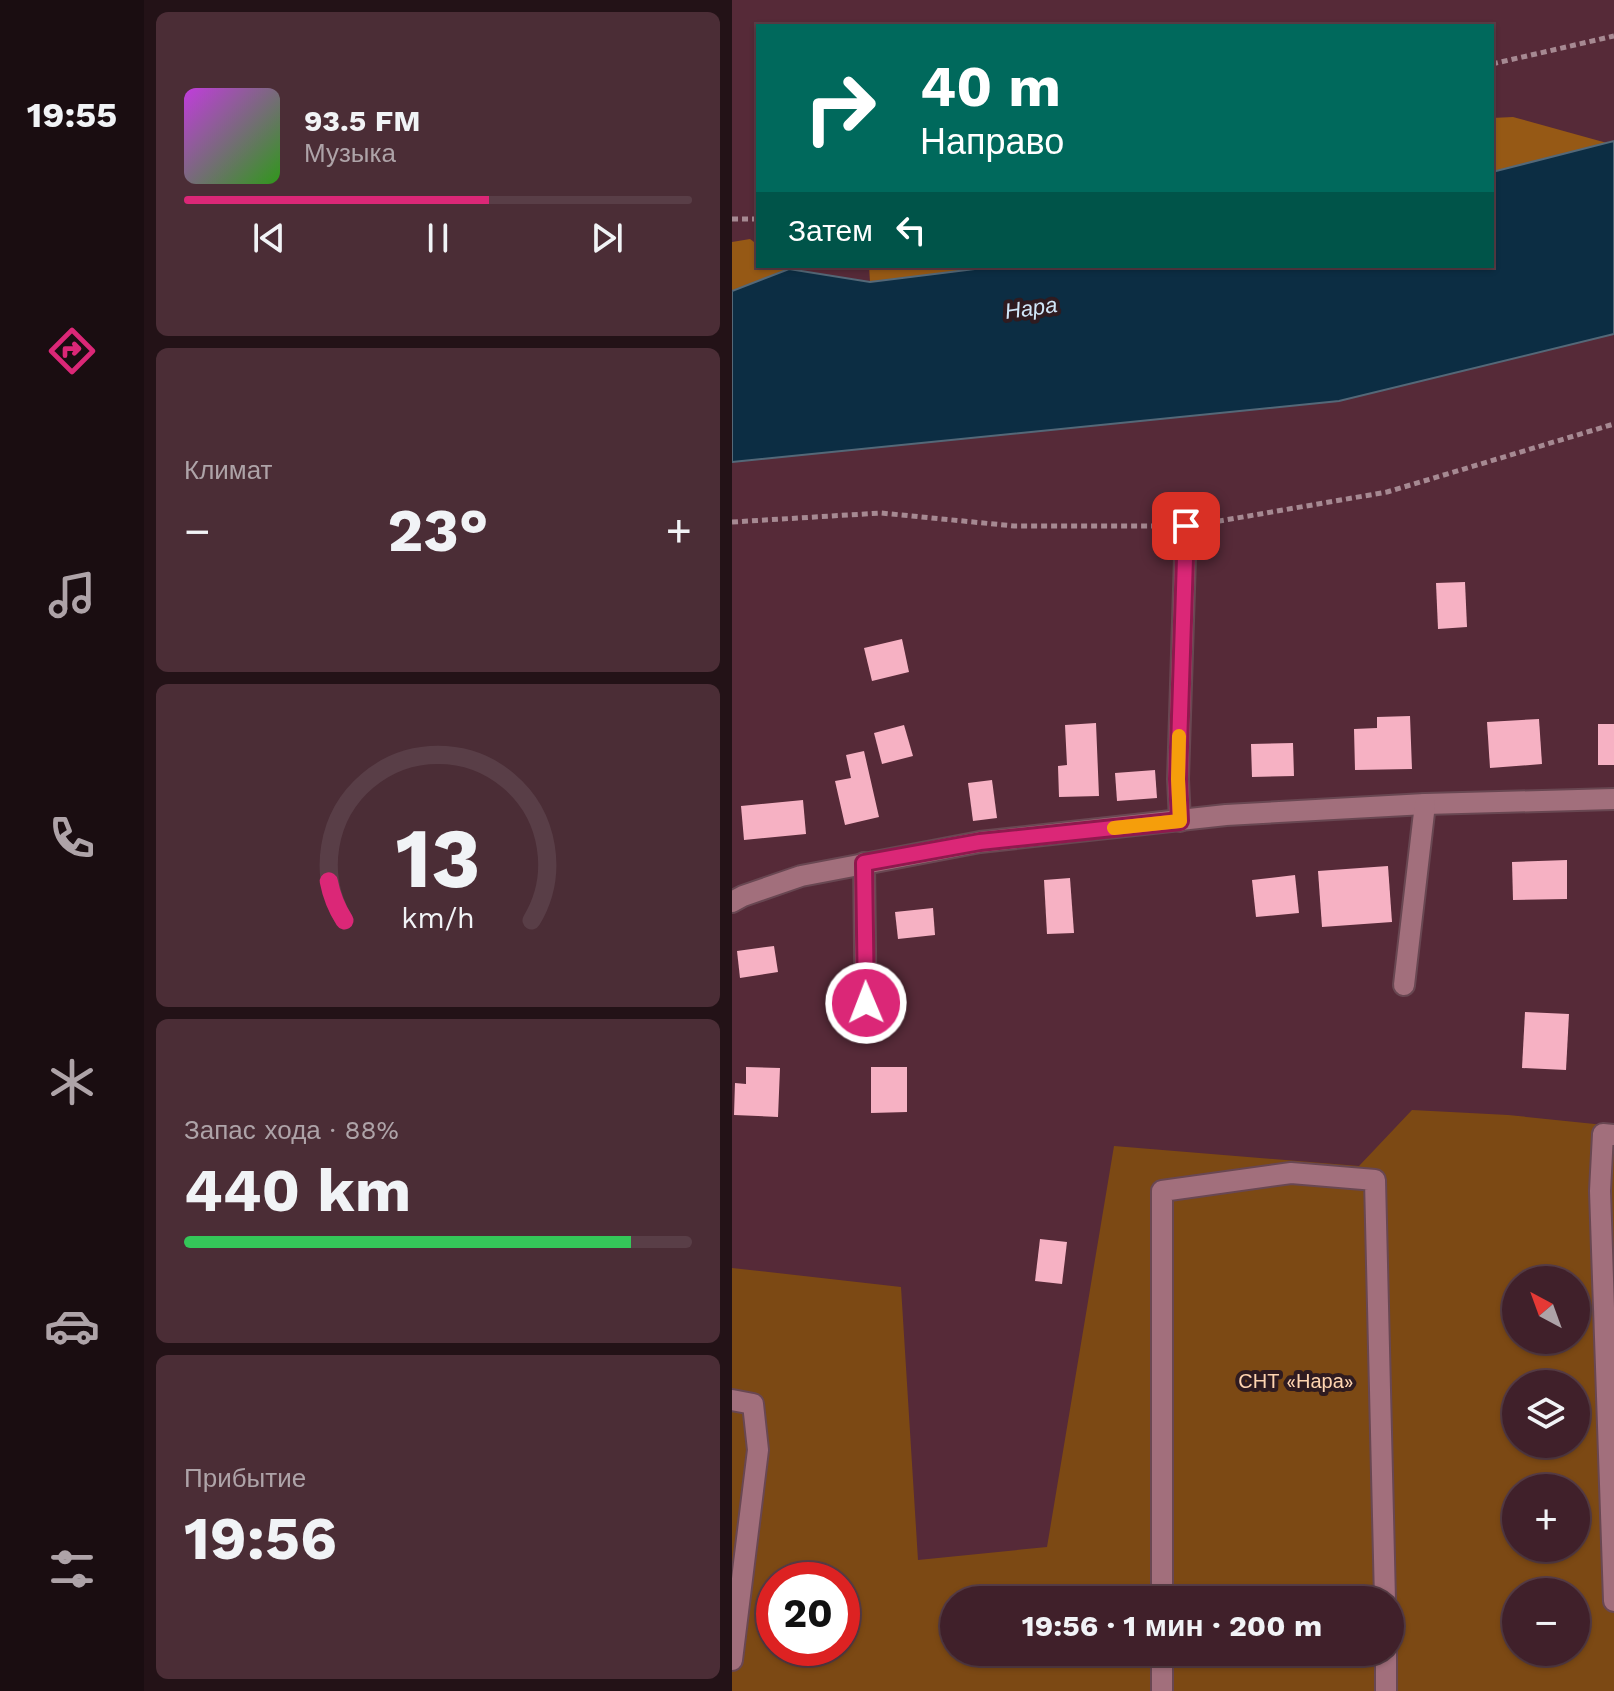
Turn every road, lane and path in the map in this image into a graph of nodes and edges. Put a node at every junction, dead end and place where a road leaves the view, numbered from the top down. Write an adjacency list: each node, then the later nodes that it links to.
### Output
1 (1614, 36): 2 (path)
2 (1494, 64)
3 (732, 219): 4 (path)
4 (756, 219)
5 (1614, 424): 7 (path)
6 (732, 522): 7 (path)
7 (1186, 526): 10 (street)
8 (1614, 799): 9 (street)
9 (1425, 804): 10 (street); 13 (street)
10 (1180, 821): 11 (street)
11 (864, 863): 12 (street); 14 (street)
12 (732, 902)
13 (1404, 985)
14 (866, 1032)
15 (1614, 1135): 19 (street)
16 (732, 1400): 20 (street)
17 (1162, 1586): 18 (street)
18 (1385, 1586)
19 (1614, 1601)
20 (732, 1660)
21 (1162, 1666): 23 (street)
22 (1386, 1666): 24 (street)
23 (1162, 1691)
24 (1386, 1691)

